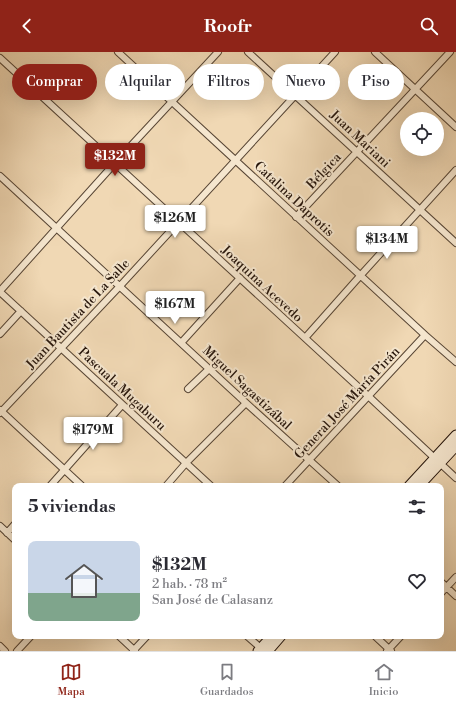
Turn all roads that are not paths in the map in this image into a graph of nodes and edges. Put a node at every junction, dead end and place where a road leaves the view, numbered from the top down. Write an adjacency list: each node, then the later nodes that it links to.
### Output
1 (118, 52): 13 (street, Catalina Daprotis)
2 (218, 52): 13 (street)
3 (248, 52): 9 (street, Juan Mariani)
4 (334, 52): 8 (street, Juan Bautista de La Salle)
5 (375, 52): 10 (street)
6 (450, 52): 10 (street, Bélgica)
7 (0, 58): 17 (street, Joaquina Acevedo)
8 (323, 64)
9 (272, 74)
10 (415, 89): 14 (street); 15 (street, Bélgica)
11 (290, 100): 16 (street, Juan Bautista de La Salle)
12 (300, 100): 15 (street, Juan Mariani)
13 (172, 102): 16 (street, Catalina Daprotis); 17 (street)
14 (456, 127)
15 (357, 152): 20 (street, Juan Mariani); 21 (street, Bélgica)
16 (235, 160): 21 (street, Catalina Daprotis); 22 (street, Juan Bautista de La Salle)
17 (115, 164): 22 (street, Joaquina Acevedo); 23 (street)
18 (456, 170): 20 (street)
19 (0, 176): 23 (street, Miguel Sagastizábal)
20 (420, 210): 24 (street, Juan Mariani); 25 (street)
21 (296, 217): 25 (street, Catalina Daprotis)
22 (178, 222): 26 (street, Joaquina Acevedo); 27 (street, Juan Bautista de La Salle)
23 (57, 228): 27 (street, Miguel Sagastizábal); 28 (street)
24 (456, 243)
25 (360, 276): 31 (street, Catalina Daprotis); 32 (street)
26 (240, 278): 32 (street, Joaquina Acevedo); 33 (street)
27 (120, 286): 33 (street, Miguel Sagastizábal); 34 (street, Juan Bautista de La Salle)
28 (0, 292): 29 (street, Pascuala Mugaburu)
29 (21, 311): 30 (street); 34 (street, Pascuala Mugaburu)
30 (0, 334)
31 (425, 335): 35 (street, Catalina Daprotis); 38 (street, General José María Pirán)
32 (305, 338): 38 (street, Joaquina Acevedo)
33 (181, 343): 36 (street, Miguel Sagastizábal)
34 (61, 348): 40 (street, Pascuala Mugaburu); 41 (street, Juan Bautista de La Salle)
35 (456, 362)
36 (209, 369): 37 (street); 39 (street, Miguel Sagastizábal)
37 (188, 389)
38 (369, 396): 44 (street, General José María Pirán); 45 (street, Joaquina Acevedo)
39 (246, 403): 44 (street, Miguel Sagastizábal); 46 (street)
40 (122, 405): 46 (street, Pascuala Mugaburu); 47 (street)
41 (0, 411): 47 (street)
42 (456, 435): 45 (main road)
43 (456, 446): 45 (main road)
44 (310, 461): 53 (street, General José María Pirán); 54 (street, Miguel Sagastizábal)
45 (437, 461): 48 (street, Joaquina Acevedo); 55 (main road); 56 (main road)
46 (186, 463): 51 (street); 52 (street, Pascuala Mugaburu)
47 (65, 470): 49 (street); 50 (street)
48 (456, 478)
49 (53, 483)
50 (79, 483)
51 (169, 483)
52 (208, 483)
53 (288, 483)
54 (335, 483)
55 (412, 483)
56 (421, 483)
57 (0, 526): 59 (street)
58 (12, 527): 59 (street)
59 (7, 533): 60 (street)
60 (12, 537)
61 (456, 577): 62 (street)
62 (446, 587): 63 (street); 64 (street)
63 (444, 589)
64 (456, 596)
65 (28, 639): 77 (street)
66 (122, 639): 78 (street)
67 (144, 639): 78 (street)
68 (250, 639): 74 (street)
69 (270, 639): 74 (main road)
70 (277, 639): 74 (main road)
71 (378, 639): 75 (street)
72 (398, 639): 75 (street)
73 (0, 646): 76 (street)
74 (262, 650)
75 (389, 650)
76 (5, 651)
77 (17, 651)
78 (134, 651)

